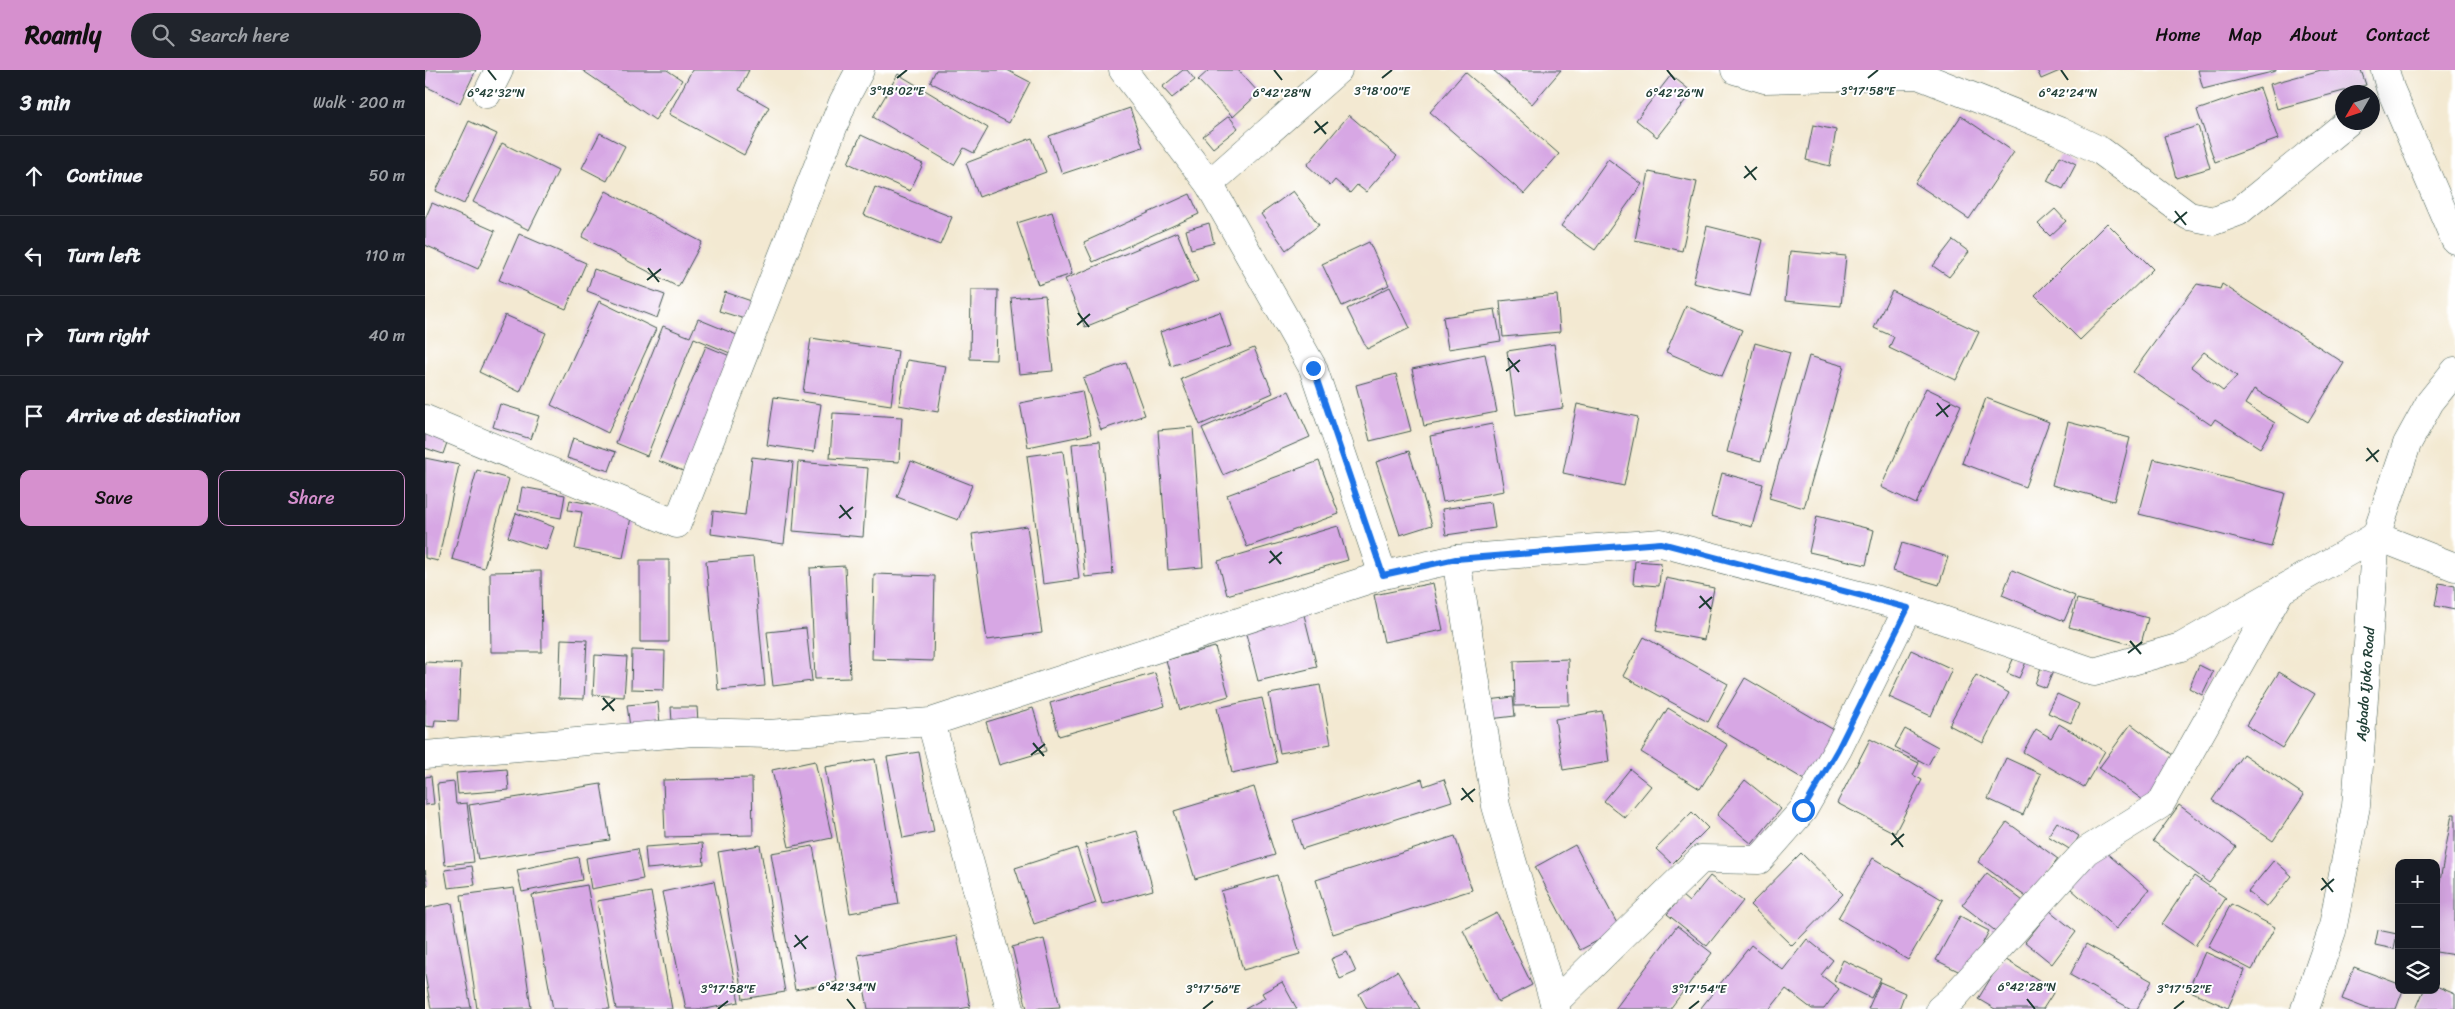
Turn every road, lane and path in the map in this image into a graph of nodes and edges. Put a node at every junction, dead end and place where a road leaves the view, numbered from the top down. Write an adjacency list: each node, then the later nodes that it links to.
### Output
1 (860, 70): 11 (street)
2 (1123, 70): 8 (street)
3 (1338, 70): 8 (street)
4 (1735, 70): 5 (street)
5 (1918, 72): 7 (street)
6 (2383, 87): 9 (street)
7 (2338, 130)
8 (1209, 184): 15 (street)
9 (2455, 240)
10 (2455, 371): 12 (street, Agbado Ijoko Road)
11 (425, 419)
12 (2376, 536): 14 (street); 16 (street); 23 (street, Agbado Ijoko Road)
13 (1456, 559): 15 (street); 17 (street); 20 (street)
14 (2455, 567)
15 (1383, 575): 18 (street)
16 (2281, 590): 17 (street); 22 (street)
17 (1908, 608): 20 (street)
18 (931, 722): 19 (street); 21 (street)
19 (425, 755)
20 (1555, 1006)
21 (1010, 1009)
22 (1940, 1009)
23 (2305, 1009)

